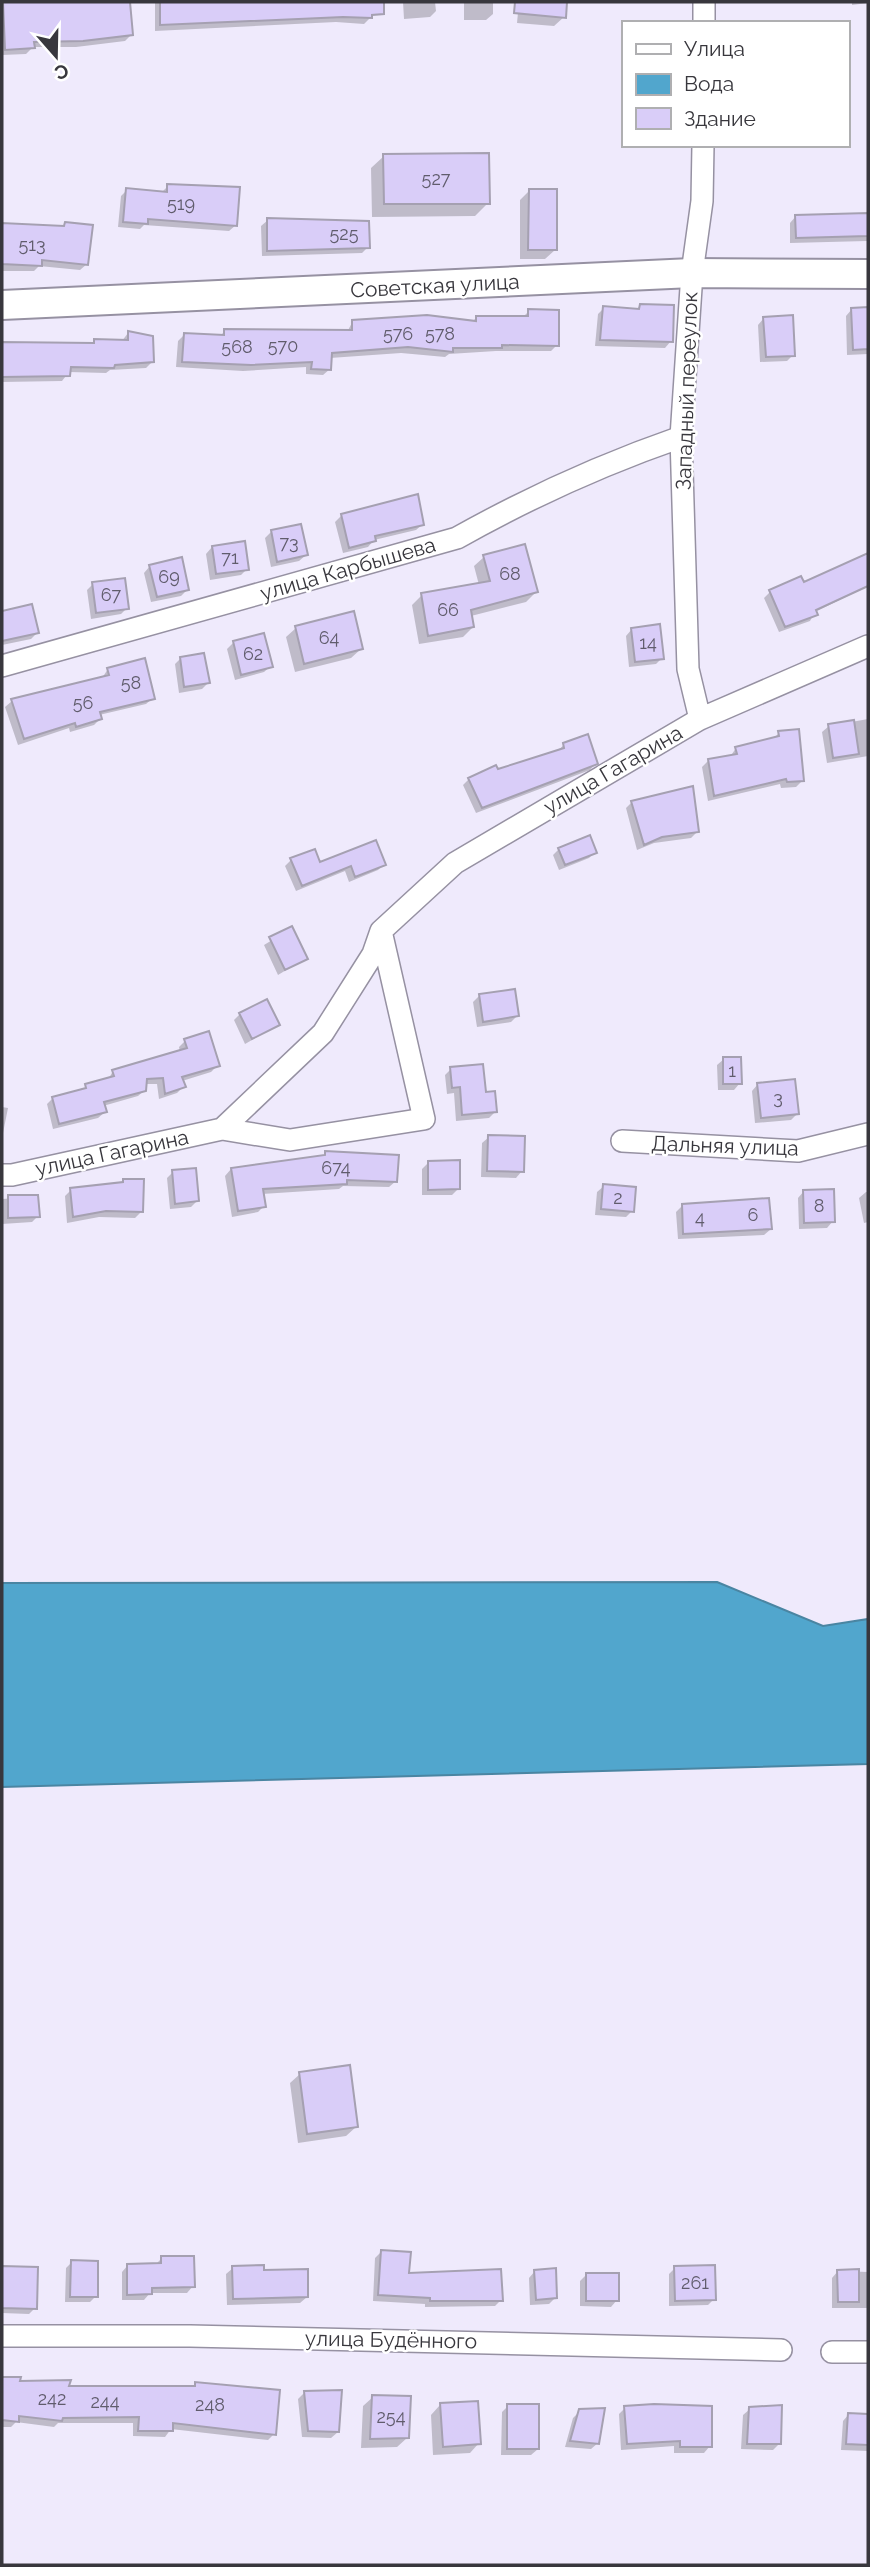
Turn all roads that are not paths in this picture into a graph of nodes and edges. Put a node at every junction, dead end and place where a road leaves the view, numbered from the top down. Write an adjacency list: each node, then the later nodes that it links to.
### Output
1 (704, 2): 2 (street)
2 (704, 21)
3 (702, 147): 4 (street, Западный переулок)
4 (692, 274): 5 (street, Советская улица); 6 (street, Советская улица); 7 (street, Западный переулок)
5 (868, 274)
6 (2, 305)
7 (681, 437): 9 (street, улица Карбышева); 10 (street, Западный переулок)
8 (868, 646): 10 (street, улица Гагарина)
9 (2, 666)
10 (701, 719): 11 (street, улица Гагарина)
11 (381, 931): 12 (street, улица Гагарина); 12 (street, улица Гагарина)
12 (222, 1129): 15 (street, улица Гагарина)
13 (868, 1134): 14 (street, Дальняя улица)
14 (622, 1141)
15 (2, 1175)
16 (2, 2336): 17 (street, улица Будённого)
17 (781, 2350)
18 (832, 2352): 19 (street)
19 (868, 2352)

